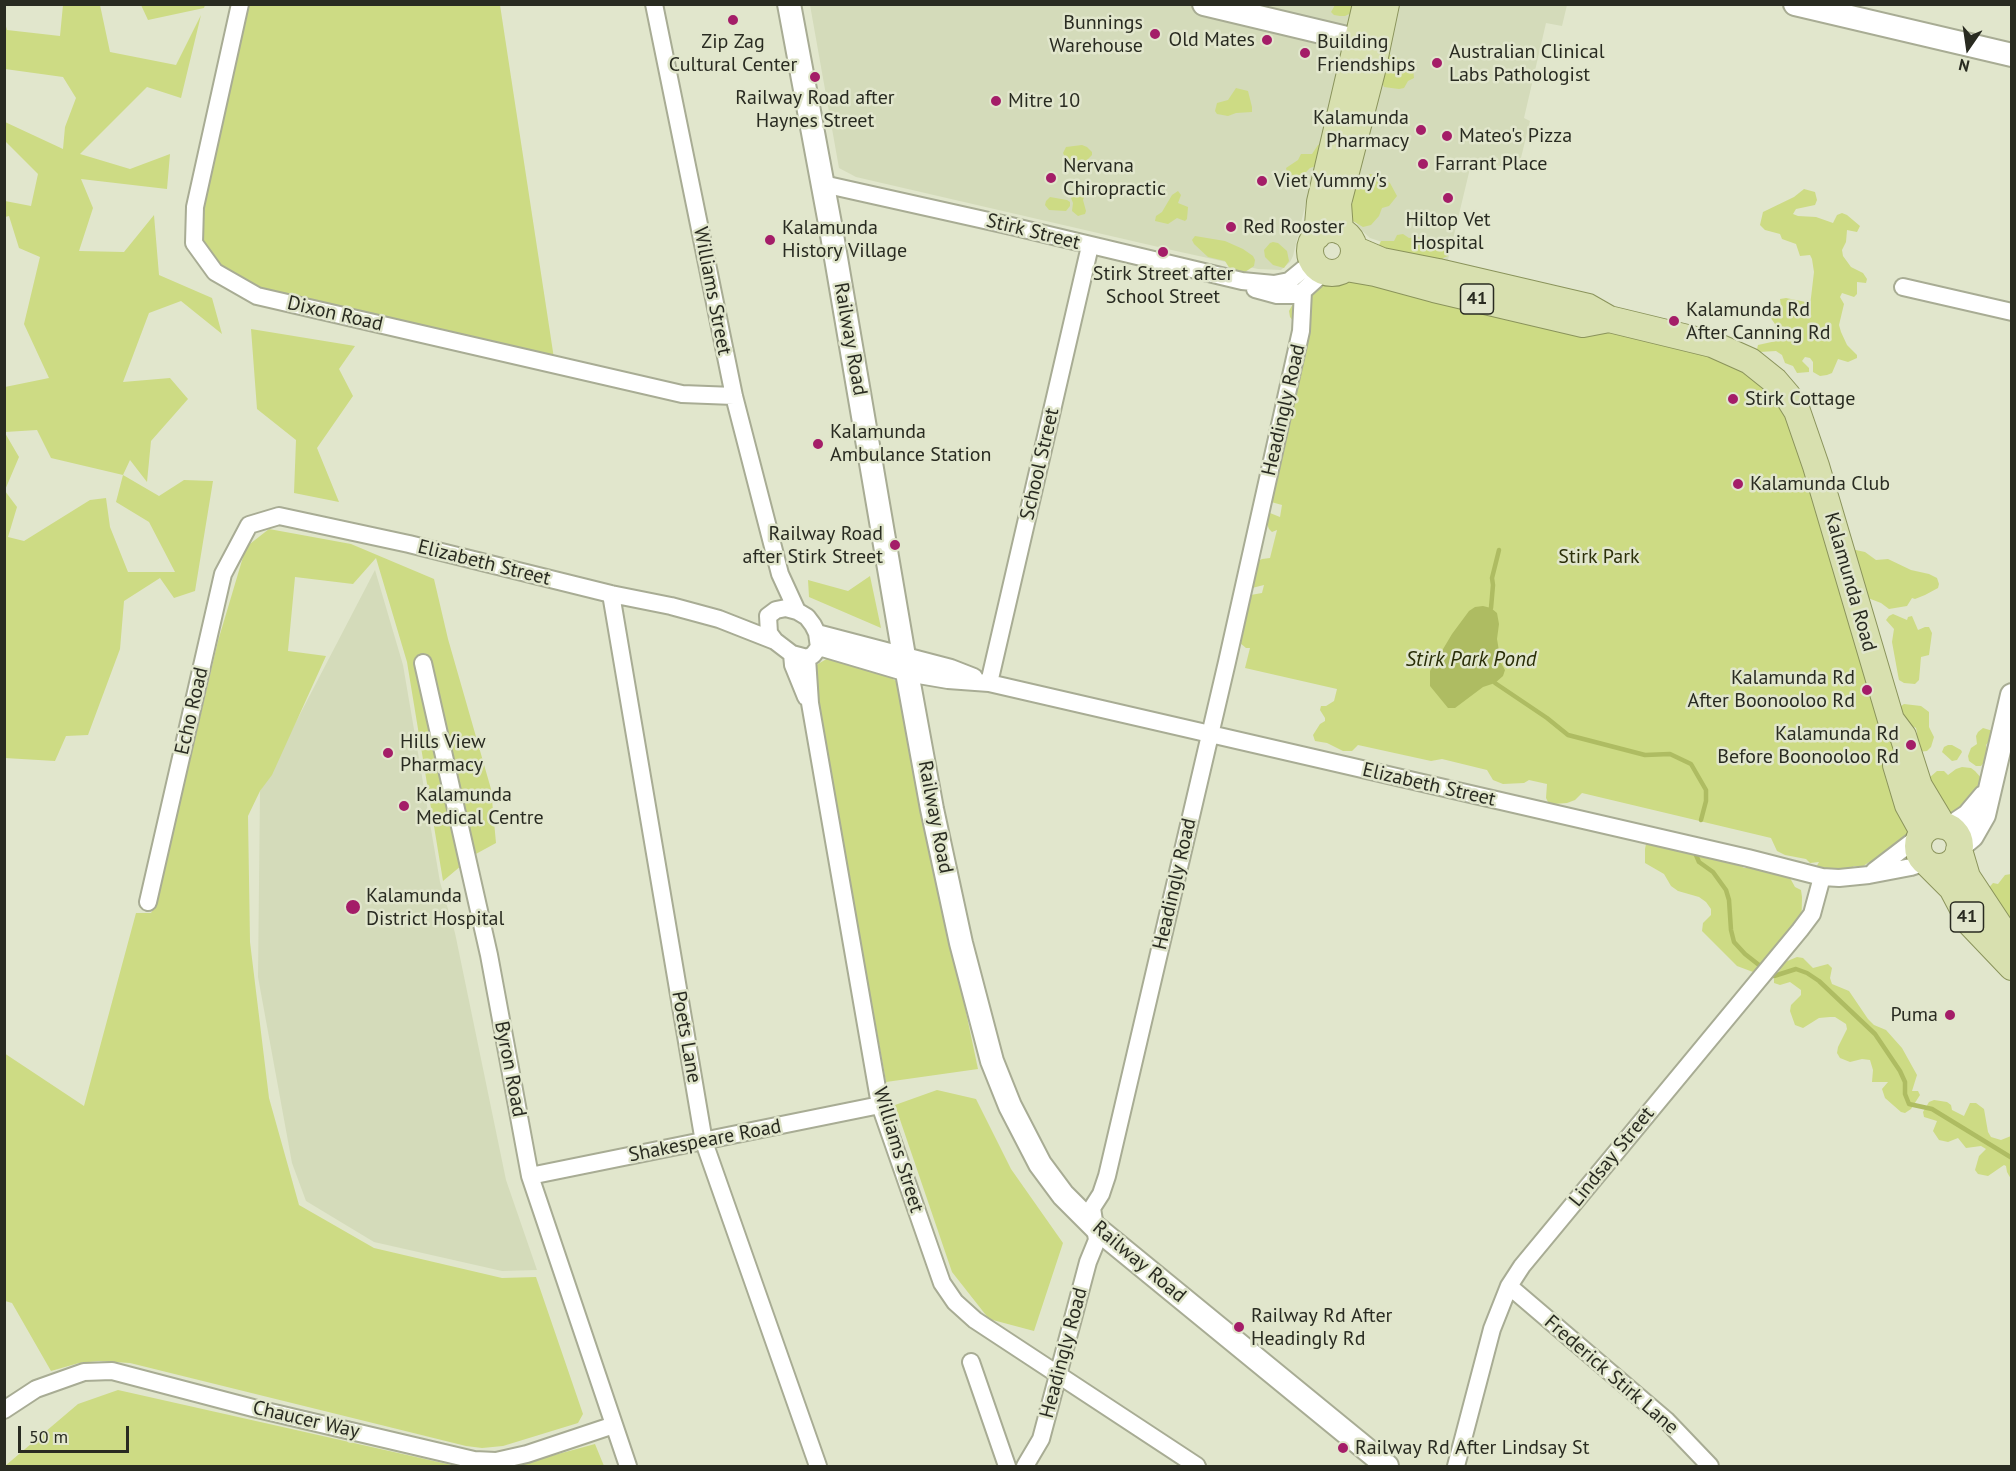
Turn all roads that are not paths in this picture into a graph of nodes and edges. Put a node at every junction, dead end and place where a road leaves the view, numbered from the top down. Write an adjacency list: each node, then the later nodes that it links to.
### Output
1 (240, 4): 17 (street, Dixon Road)
2 (654, 4): 17 (street, Williams Street)
3 (789, 4): 10 (street, Railway Road)
4 (1204, 4): 8 (street)
5 (1256, 4): 8 (street)
6 (1386, 4): 8 (main road)
7 (1795, 4): 9 (street)
8 (1368, 30): 12 (main road)
9 (2012, 55)
10 (823, 184): 11 (street, Stirk Street); 27 (street, Railway Road)
11 (1090, 246): 13 (street, Stirk Street); 28 (street, School Street)
12 (1332, 252): 13 (street, Stirk Street); 15 (street); 31 (main road, Kalamunda Road / 41)
13 (1242, 281): 15 (street, Stirk Street)
14 (1903, 287): 16 (street)
15 (1303, 291): 30 (street, Headingly Road)
16 (2012, 312)
17 (734, 396): 19 (street, Williams Street)
18 (249, 525): 20 (street, Elizabeth Street); 35 (street, Echo Road)
19 (780, 574): 21 (street, Williams Street); 22 (street, Williams Street)
20 (611, 594): 23 (street, Elizabeth Street); 39 (street, Poets Lane)
21 (797, 611): 22 (street, Elizabeth Street); 25 (street, Williams Street)
22 (772, 613): 23 (street, Elizabeth Street); 24 (street)
23 (719, 619): 24 (street, Elizabeth Street)
24 (775, 641): 25 (street, Elizabeth Street)
25 (809, 648): 27 (street, Elizabeth Street); 38 (street, Williams Street)
26 (423, 663): 40 (street, Byron Road)
27 (906, 664): 28 (street, Elizabeth Street); 41 (street, Railway Road)
28 (989, 683): 30 (street, Elizabeth Street)
29 (2012, 695): 31 (street)
30 (1210, 733): 34 (street, Elizabeth Street); 41 (street, Headingly Road)
31 (1943, 836): 32 (main road, 41); 32 (main road); 33 (street); 36 (main road, Kalamunda Road / 41)
32 (1927, 863): 33 (street, Elizabeth Street); 37 (main road, 41)
33 (1869, 875): 34 (street, Elizabeth Street)
34 (1822, 877): 42 (street, Lindsay Street)
35 (148, 902)
36 (2012, 945)
37 (2012, 967)
38 (880, 1105): 39 (street, Shakespeare Road); 44 (street, Williams Street)
39 (704, 1142): 40 (street, Shakespeare Road); 48 (street, Poets Lane)
40 (530, 1176): 46 (street, Byron Road)
41 (1095, 1227): 44 (street, Headingly Road); 52 (street, Railway Road)
42 (1509, 1286): 53 (street, Lindsay Street); 54 (street, Frederick Stirk Lane)
43 (971, 1362): 49 (street)
44 (1059, 1375): 50 (street, Headingly Road); 51 (street, Williams Street)
45 (4, 1410): 46 (street, Chaucer Way)
46 (614, 1425): 47 (street, Byron Road)
47 (628, 1467)
48 (818, 1467)
49 (1007, 1467)
50 (1025, 1467)
51 (1197, 1467)
52 (1387, 1467)
53 (1456, 1467)
54 (1710, 1467)

